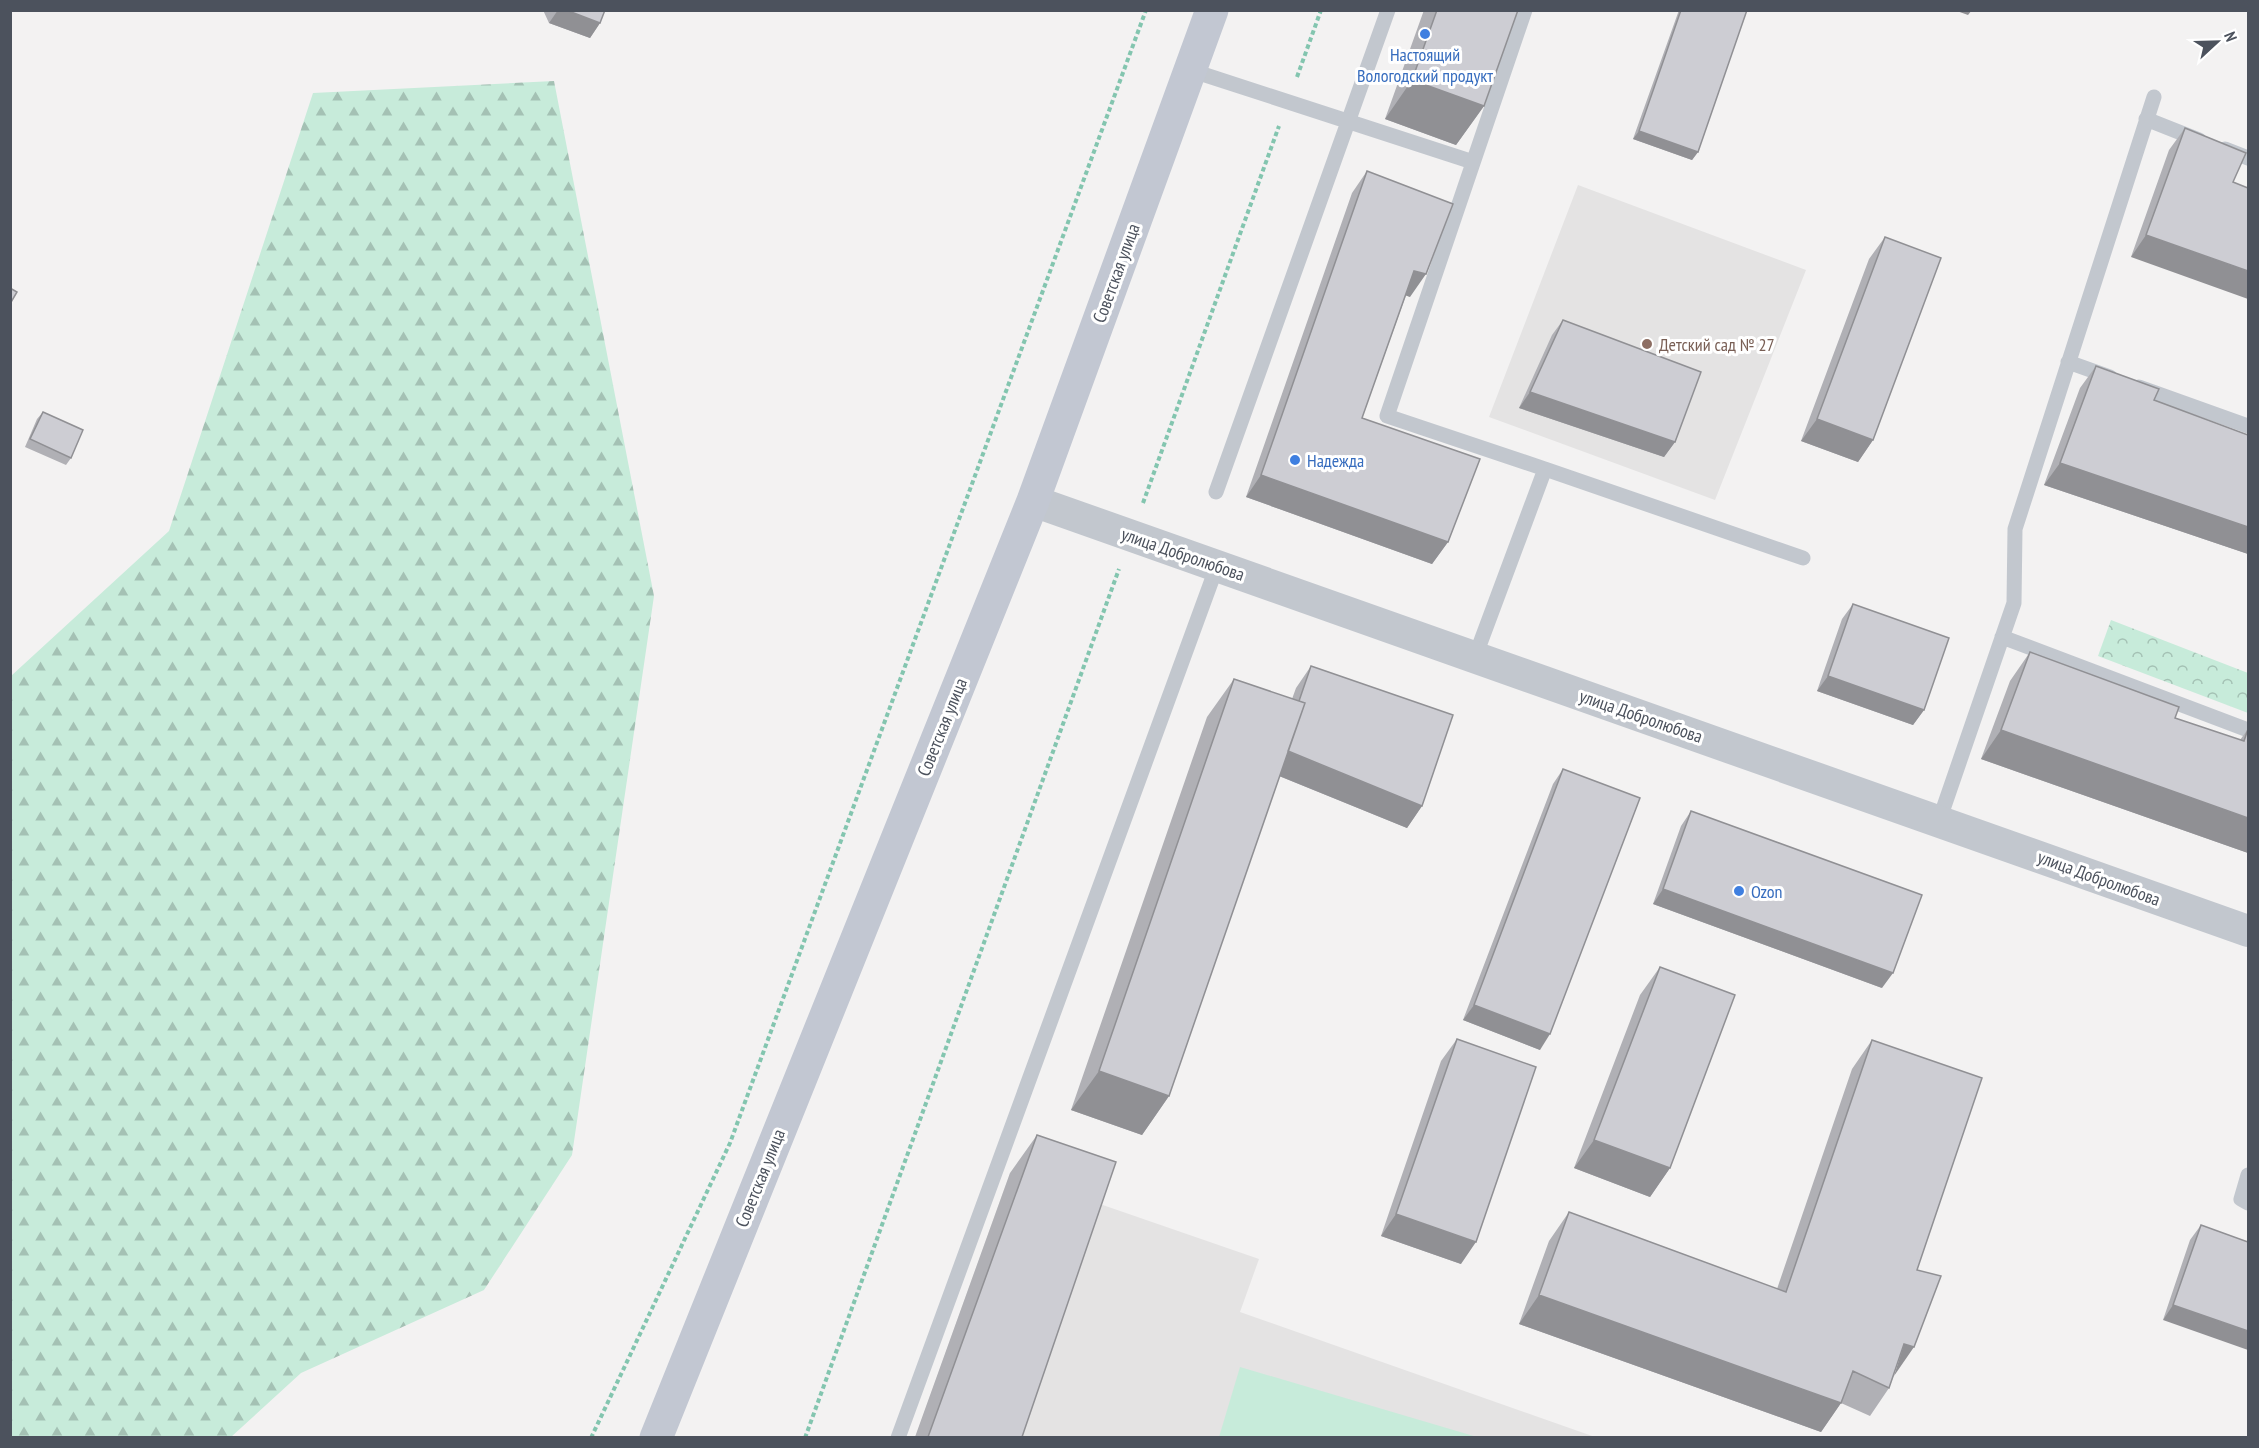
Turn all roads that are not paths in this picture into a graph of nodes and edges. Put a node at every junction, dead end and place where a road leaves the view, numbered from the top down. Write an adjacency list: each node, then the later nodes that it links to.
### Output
1 (1212, 10): 4 (main road, Советская улица)
2 (1388, 10): 7 (lane)
3 (1525, 10): 9 (lane)
4 (1190, 70): 7 (lane); 14 (main road, Советская улица)
5 (2154, 97): 6 (lane)
6 (2146, 119): 8 (lane); 10 (lane)
7 (1348, 122): 9 (lane); 13 (lane)
8 (2248, 158)
9 (1473, 162): 12 (lane)
10 (2068, 362): 11 (lane); 17 (lane)
11 (2248, 426)
12 (1545, 469): 15 (lane); 18 (lane)
13 (1216, 492)
14 (1033, 501): 16 (street, улица Добролюбова); 24 (main road, Советская улица)
15 (1803, 558)
16 (1217, 566): 18 (street, улица Добролюбова); 25 (lane)
17 (2002, 637): 19 (lane); 20 (lane)
18 (1475, 657): 20 (street, улица Добролюбова)
19 (2248, 730)
20 (1939, 821): 21 (street, улица Добролюбова)
21 (2248, 931)
22 (2248, 1175): 23 (lane)
23 (2248, 1203)
24 (656, 1437)
25 (898, 1437)

